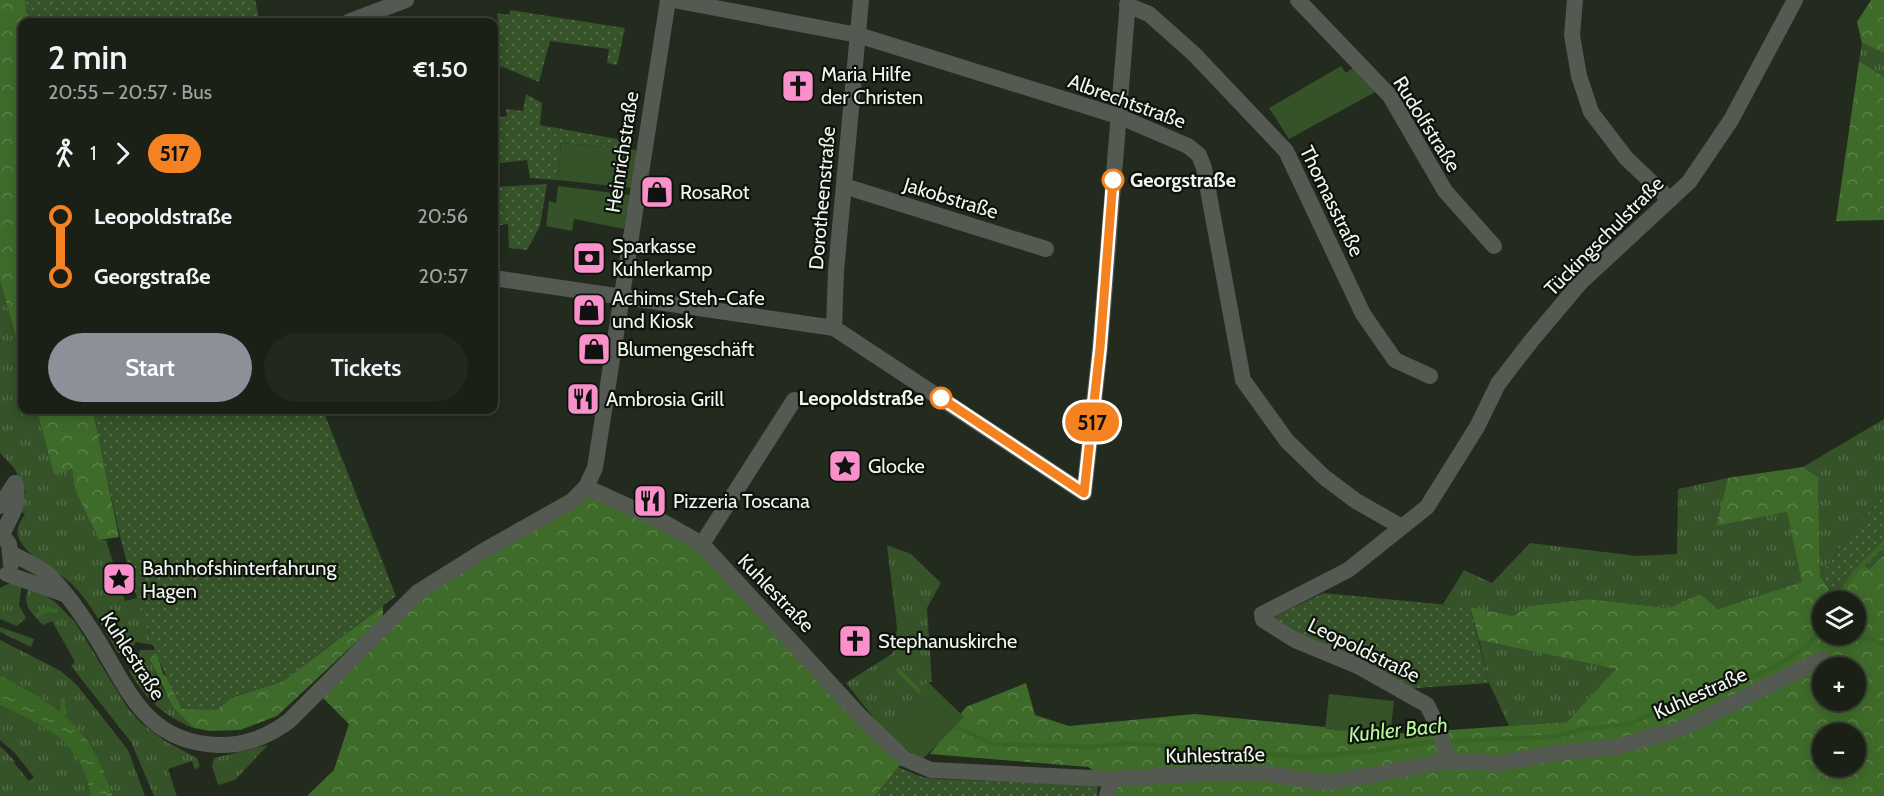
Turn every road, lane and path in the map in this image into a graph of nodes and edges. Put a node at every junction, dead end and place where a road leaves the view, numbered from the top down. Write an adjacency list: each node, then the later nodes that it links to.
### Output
1 (406, 0): 9 (street)
2 (668, 0): 17 (street, Heinrichstraße)
3 (673, 0): 10 (street, Albrechtstraße)
4 (861, 0): 10 (street, Dorotheenstraße)
5 (1298, 0): 14 (street, Rudolfstraße)
6 (1575, 0): 13 (street)
7 (1795, 0): 13 (street, Tückingschulstraße)
8 (1128, 2): 11 (street); 19 (street, Thomasstraße)
9 (359, 18)
10 (858, 35): 11 (street, Albrechtstraße); 12 (street, Dorotheenstraße)
11 (1118, 117): 18 (street); 23 (street, Albrechtstraße)
12 (844, 186): 15 (street, Jakobstraße); 18 (street, Dorotheenstraße)
13 (1670, 200): 23 (street, Tückingschulstraße)
14 (1494, 246)
15 (1046, 249)
16 (498, 279): 17 (street)
17 (620, 297): 18 (street); 21 (street, Heinrichstraße)
18 (834, 328)
19 (1430, 376)
20 (794, 400): 25 (street)
21 (586, 487): 25 (street, Kuhlestraße); 28 (street, Kuhlestraße)
22 (0, 506): 24 (street)
23 (1401, 526): 29 (street, Tückingschulstraße)
24 (1, 533): 26 (street)
25 (702, 544): 32 (street, Kuhlestraße)
26 (12, 554): 27 (street); 28 (street, Kuhlestraße)
27 (3, 577): 28 (street)
28 (64, 594)
29 (1263, 620): 31 (street, Leopoldstraße)
30 (1812, 664): 31 (street, Kuhlestraße)
31 (1447, 756): 32 (street, Kuhlestraße)
32 (1109, 788)

